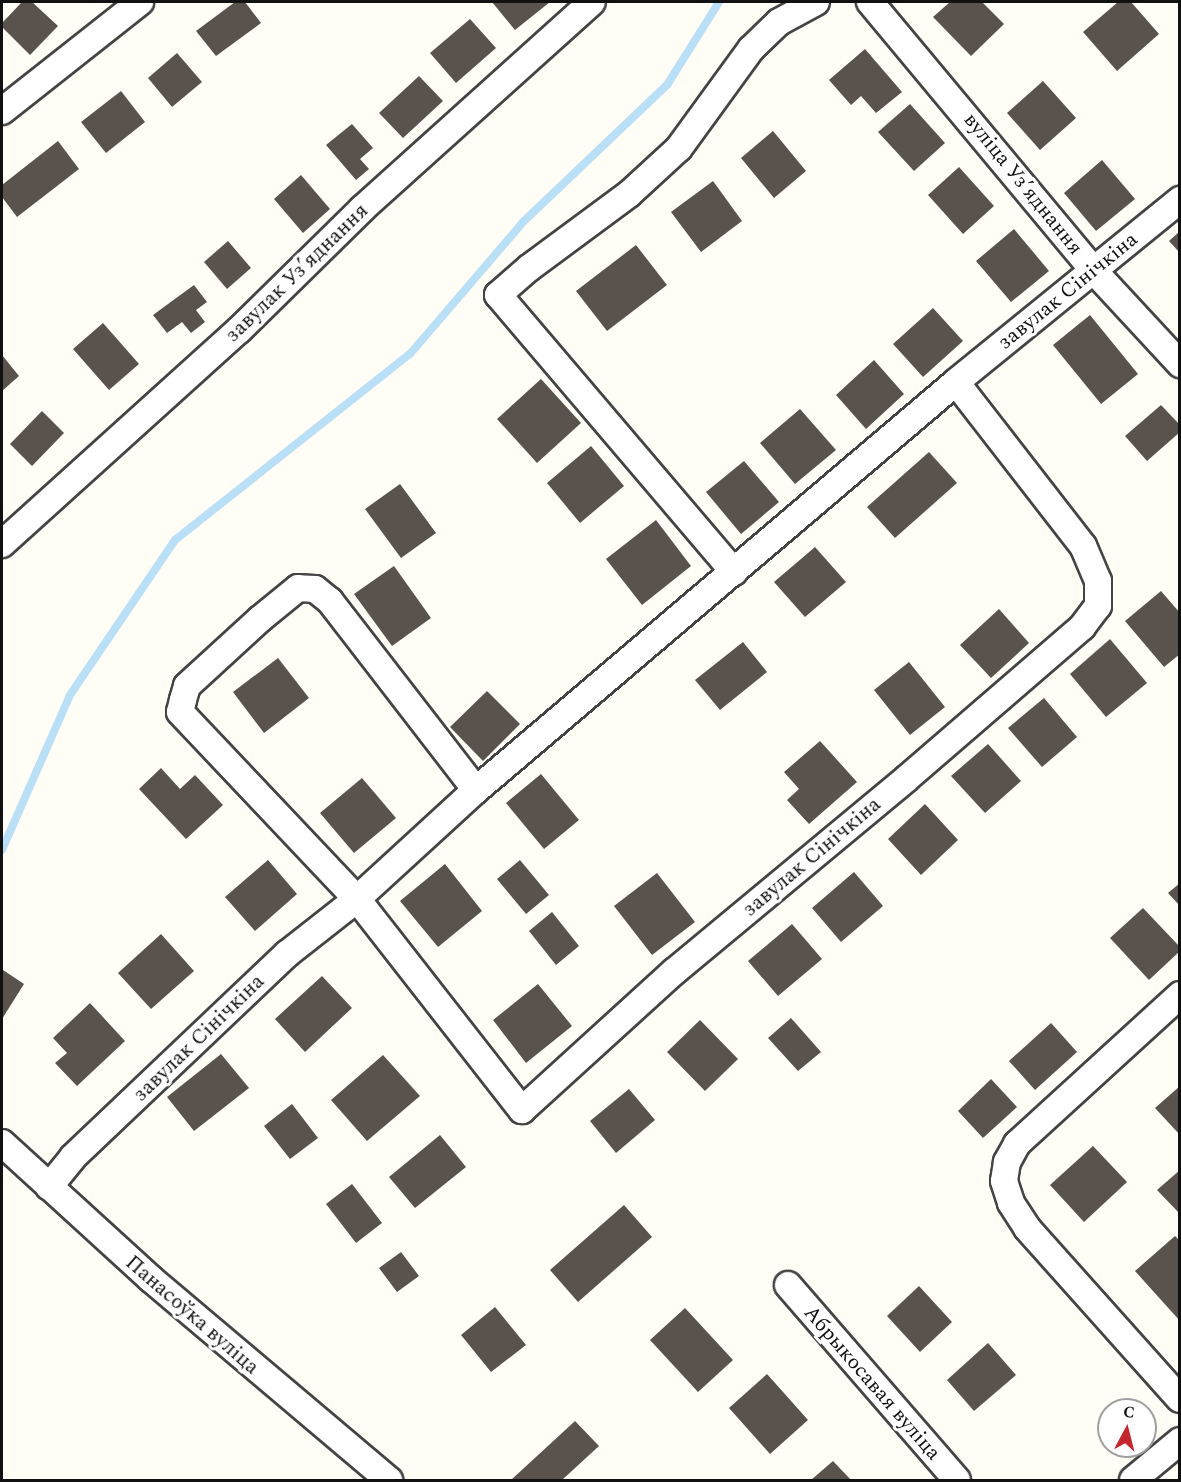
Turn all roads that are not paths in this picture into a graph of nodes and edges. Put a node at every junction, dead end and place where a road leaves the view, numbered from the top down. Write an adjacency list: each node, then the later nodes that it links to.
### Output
1 (140, 2): 5 (street)
2 (592, 2): 10 (street, завулак Узʼяднання)
3 (816, 2): 11 (street)
4 (870, 2): 7 (street, вуліца Узʼяднання)
5 (2, 111)
6 (1179, 200): 7 (street, завулак Сінічкіна)
7 (1094, 271): 8 (street, вуліца Узʼяднання); 9 (street, завулак Сінічкіна)
8 (1179, 364)
9 (956, 382): 11 (street, завулак Сінічкіна); 13 (street, завулак Сінічкіна)
10 (2, 544)
11 (734, 572): 12 (street, завулак Сінічкіна)
12 (476, 790): 13 (street, завулак Сінічкіна); 13 (street, завулак Сінічкіна)
13 (357, 899): 16 (street, завулак Сінічкіна)
14 (1179, 995): 18 (street)
15 (2, 1143): 16 (street, Панасоўка вуліца)
16 (49, 1187): 20 (street, Панасоўка вуліца)
17 (788, 1285): 21 (street, Абрыкосавая вуліца)
18 (1179, 1399)
19 (1179, 1441): 22 (street)
20 (389, 1480)
21 (957, 1480)
22 (1133, 1480)

